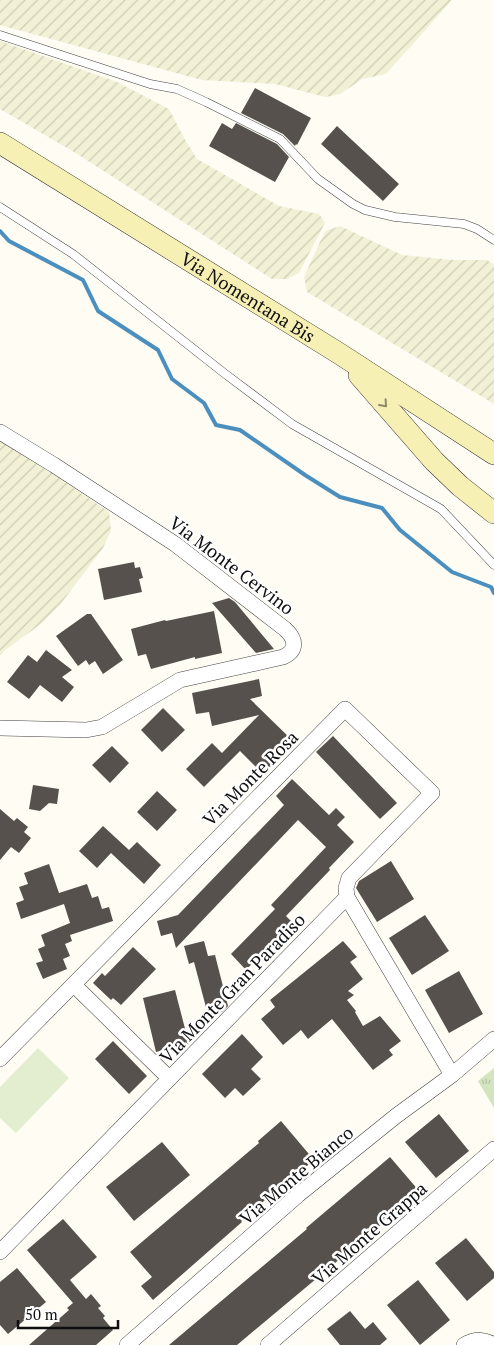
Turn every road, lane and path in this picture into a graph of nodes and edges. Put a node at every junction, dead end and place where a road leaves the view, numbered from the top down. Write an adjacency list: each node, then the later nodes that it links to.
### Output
1 (0, 35): 4 (lane)
2 (0, 143): 5 (main road, Via Nomentana Bis)
3 (0, 207): 9 (lane)
4 (494, 240)
5 (340, 354): 7 (main road, Via Nomentana Bis); 8 (main road, one-way to 8)
6 (0, 432): 10 (street, Via Monte Cervino)
7 (494, 454)
8 (494, 513)
9 (494, 565)
10 (0, 728)
11 (347, 897): 12 (street, Via Monte Rosa); 15 (street); 16 (street, Via Monte Gran Paradiso)
12 (74, 985): 14 (street, Via Monte Rosa); 16 (street)
13 (494, 1039): 15 (street, Via Monte Bianco)
14 (0, 1059)
15 (452, 1075): 19 (street, Via Monte Bianco)
16 (169, 1078): 18 (street, Via Monte Gran Paradiso)
17 (494, 1149): 20 (street, Via Monte Grappa)
18 (0, 1252)
19 (127, 1345)
20 (268, 1345)
21 (464, 1345): 22 (street)
22 (494, 1345)

